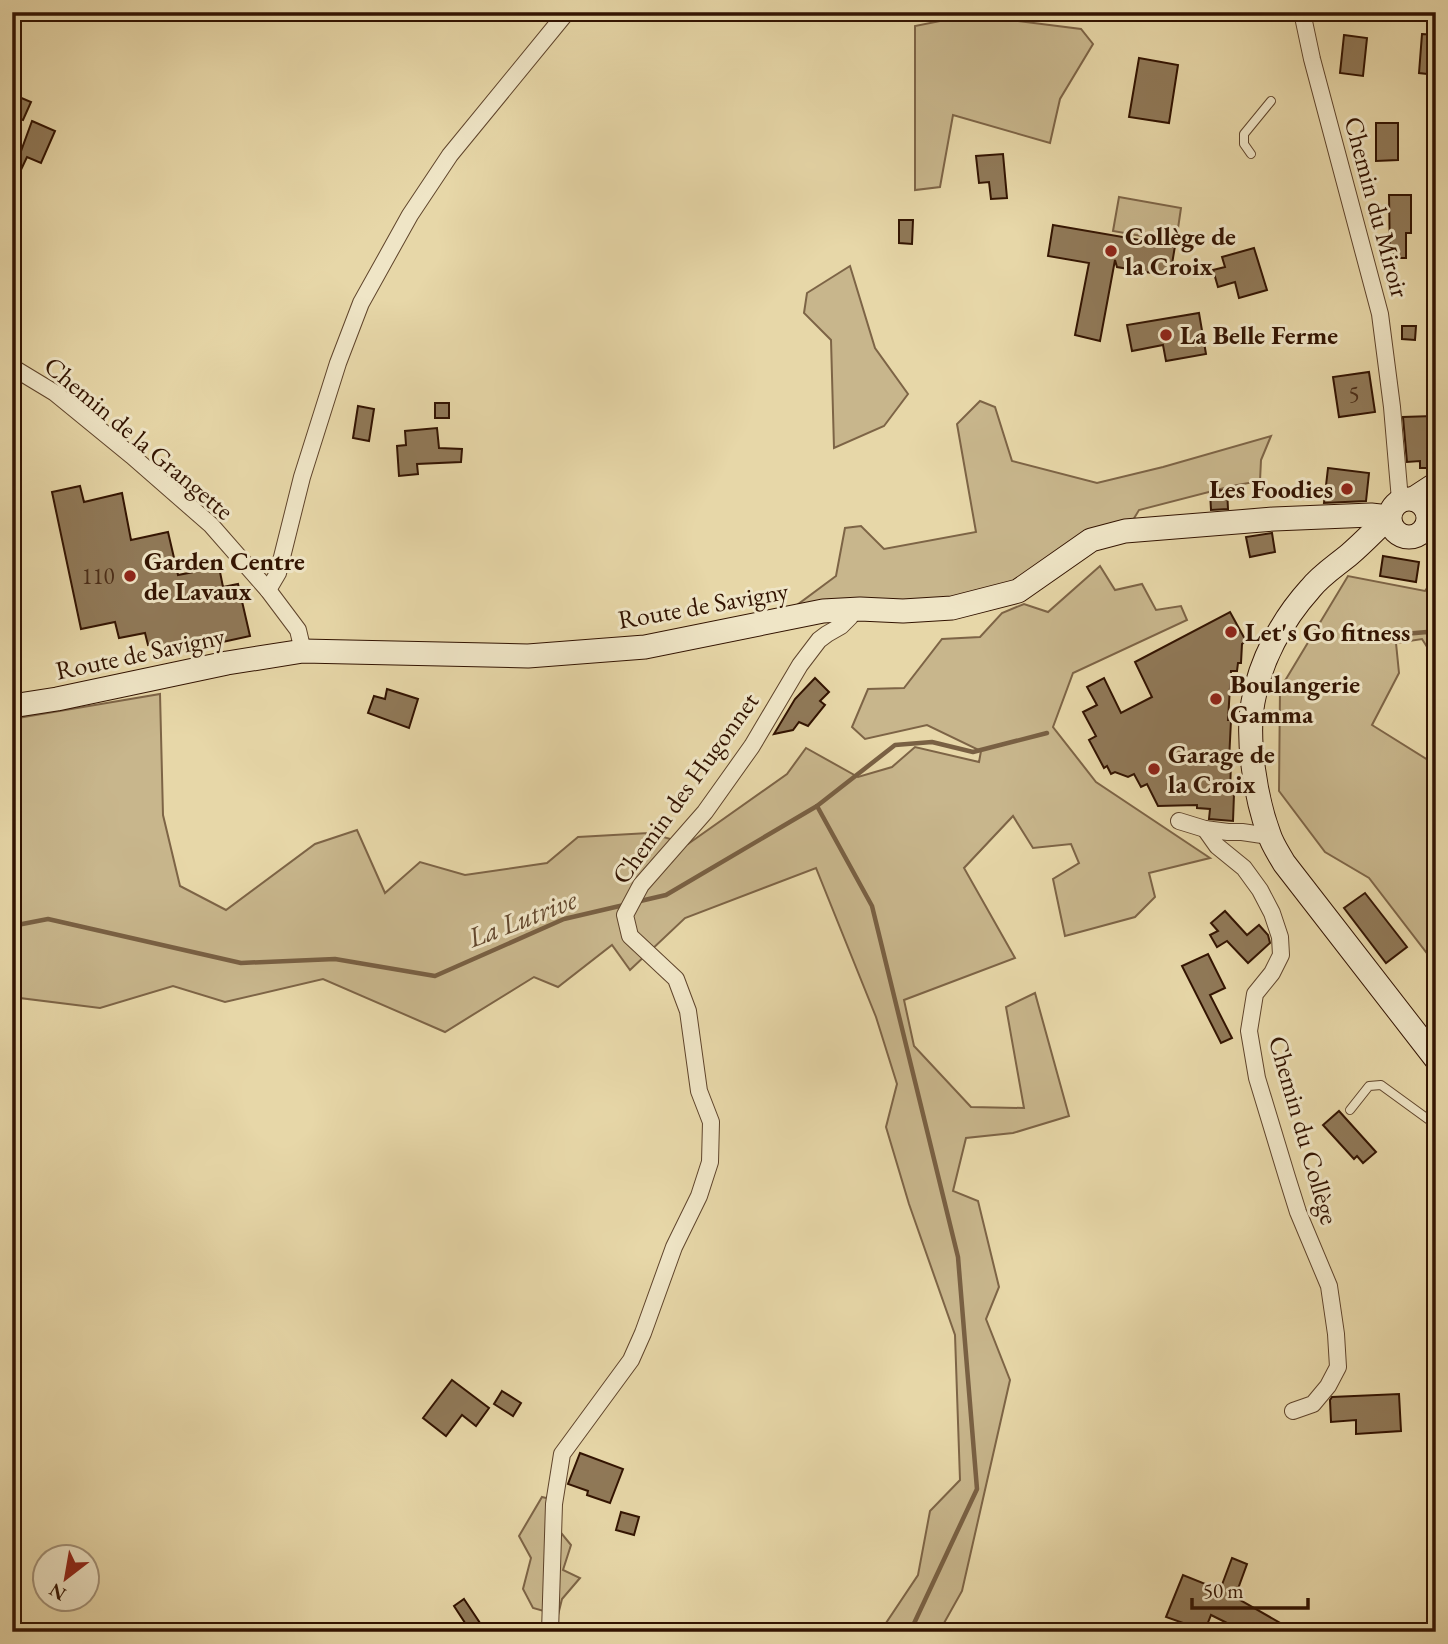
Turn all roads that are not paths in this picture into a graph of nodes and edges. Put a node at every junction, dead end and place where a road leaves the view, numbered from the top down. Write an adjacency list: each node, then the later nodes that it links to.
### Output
1 (567, 12): 8 (street)
2 (1303, 12): 7 (street, Chemin du Miroir)
3 (1272, 101): 4 (lane)
4 (1251, 154)
5 (12, 367): 8 (street, Chemin de la Grangette)
6 (1436, 484): 7 (street)
7 (1416, 513): 9 (street, Route de Savigny); 14 (street)
8 (268, 590): 10 (street, Chemin de la Grangette)
9 (855, 609): 10 (street, Route de Savigny); 21 (street, Chemin des Hugonnet)
10 (303, 651): 11 (street, Route de Savigny)
11 (12, 706)
12 (1179, 821): 13 (street)
13 (1205, 830): 14 (street); 18 (street, Chemin du Collège)
14 (1269, 836): 15 (street)
15 (1436, 1059)
16 (1350, 1110): 17 (lane)
17 (1436, 1125)
18 (1293, 1410)
19 (12, 1629): 20 (street)
20 (18, 1632)
21 (550, 1632)

